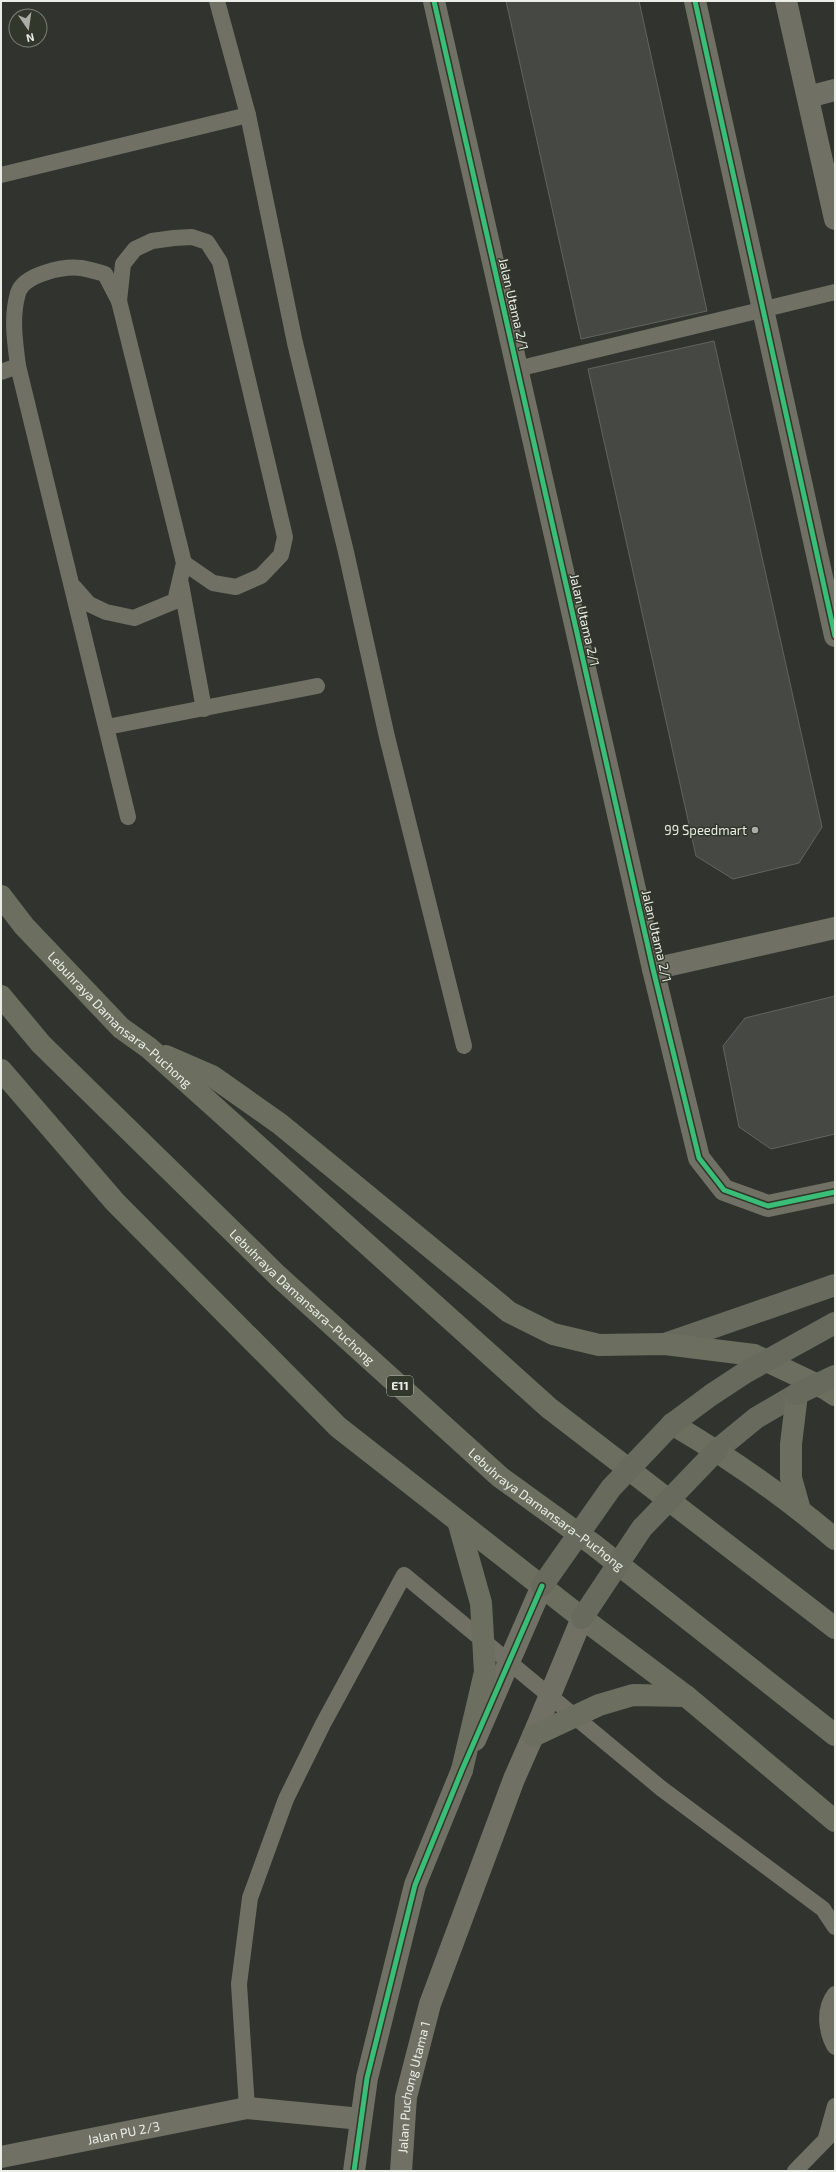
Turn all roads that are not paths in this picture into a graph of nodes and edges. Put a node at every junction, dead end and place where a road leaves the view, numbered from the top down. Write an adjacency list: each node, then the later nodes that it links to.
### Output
1 (217, 1): 7 (lane)
2 (434, 1): 14 (street, Jalan Utama 2/1)
3 (695, 1): 12 (street)
4 (786, 1): 6 (street)
5 (835, 90): 6 (street)
6 (808, 97): 9 (street)
7 (248, 115): 8 (lane); 28 (lane)
8 (1, 175)
9 (835, 220)
10 (835, 292): 12 (lane)
11 (119, 300): 13 (lane); 16 (lane); 16 (lane)
12 (763, 309): 14 (lane); 19 (street)
13 (18, 366): 15 (lane); 18 (lane)
14 (517, 369): 26 (street, Jalan Utama 2/1)
15 (1, 372)
16 (184, 563): 17 (lane)
17 (180, 581): 18 (lane); 21 (lane)
18 (74, 587): 22 (lane)
19 (835, 636)
20 (317, 686): 21 (lane)
21 (204, 708): 22 (lane)
22 (107, 727): 23 (lane)
23 (128, 817)
24 (1, 896): 29 (highway, Lebuhraya Damansara–Puchong)
25 (835, 928): 26 (street)
26 (653, 969): 31 (street, Jalan Utama 2/1)
27 (1, 996): 47 (highway, Lebuhraya Damansara–Puchong / E11)
28 (464, 1046)
29 (149, 1048): 34 (highway); 45 (highway, Lebuhraya Damansara–Puchong)
30 (1, 1070): 41 (highway)
31 (835, 1192)
32 (835, 1285): 34 (main road)
33 (835, 1323): 38 (main road, bridge)
34 (665, 1344): 37 (highway)
35 (835, 1376): 36 (main road, bridge)
36 (797, 1394): 39 (main road); 40 (highway)
37 (835, 1395)
38 (672, 1424): 39 (highway); 43 (main road, bridge)
39 (717, 1450): 40 (highway); 44 (main road, bridge)
40 (800, 1510): 42 (highway)
41 (458, 1521): 43 (highway); 49 (highway, bridge)
42 (835, 1539)
43 (542, 1586): 44 (highway); 49 (street, bridge)
44 (582, 1618): 46 (highway); 48 (street, Jalan Puchong Utama 1, bridge)
45 (835, 1628)
46 (686, 1696): 48 (highway, bridge); 50 (highway)
47 (835, 1735)
48 (533, 1736): 60 (street, Jalan Puchong Utama 1)
49 (462, 1770): 56 (street)
50 (835, 1821)
51 (835, 1927): 55 (lane)
52 (835, 1994): 53 (lane)
53 (835, 2047)
54 (835, 2106): 57 (lane)
55 (246, 2108): 56 (street, Jalan PU 2/3); 58 (street, Jalan PU 2/3)
56 (361, 2119): 59 (street)
57 (831, 2134): 61 (lane)
58 (1, 2157)
59 (354, 2171)
60 (401, 2171)
61 (795, 2171)

